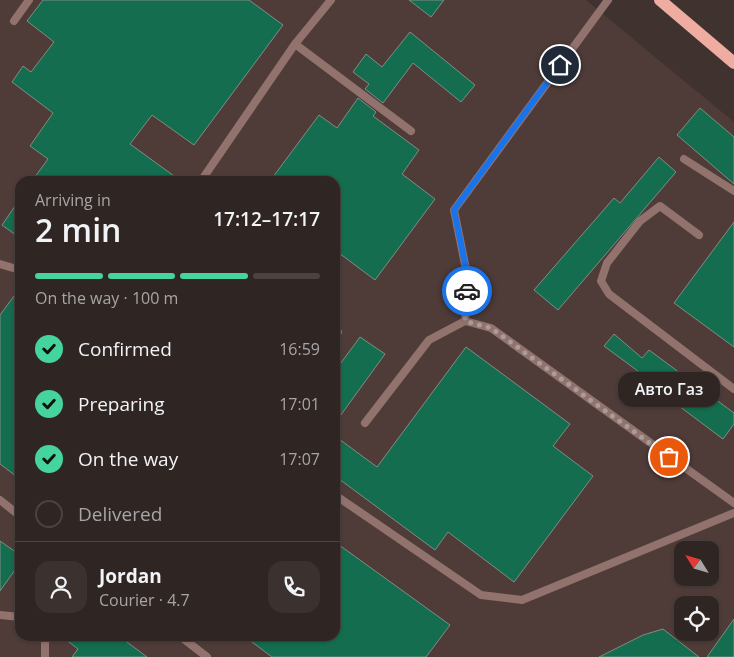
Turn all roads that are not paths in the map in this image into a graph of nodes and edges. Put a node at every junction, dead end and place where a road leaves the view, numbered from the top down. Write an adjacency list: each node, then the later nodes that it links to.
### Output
1 (29, 0): 5 (lane)
2 (329, 0): 6 (lane)
3 (608, 0): 15 (lane)
4 (660, 0): 7 (main road)
5 (14, 21)
6 (295, 44): 8 (lane); 10 (lane)
7 (734, 64)
8 (411, 130)
9 (684, 159): 11 (lane)
10 (204, 176)
11 (734, 191)
12 (699, 235): 16 (lane)
13 (0, 264): 14 (lane)
14 (15, 268)
15 (465, 321): 17 (lane); 20 (lane)
16 (734, 389)
17 (365, 424)
18 (340, 498): 22 (lane)
19 (0, 500): 21 (lane)
20 (734, 504)
21 (15, 512)
22 (734, 513)
23 (0, 615): 24 (lane)
24 (15, 616)
25 (45, 641): 27 (lane)
26 (186, 641): 28 (lane)
27 (45, 657)
28 (207, 657)

